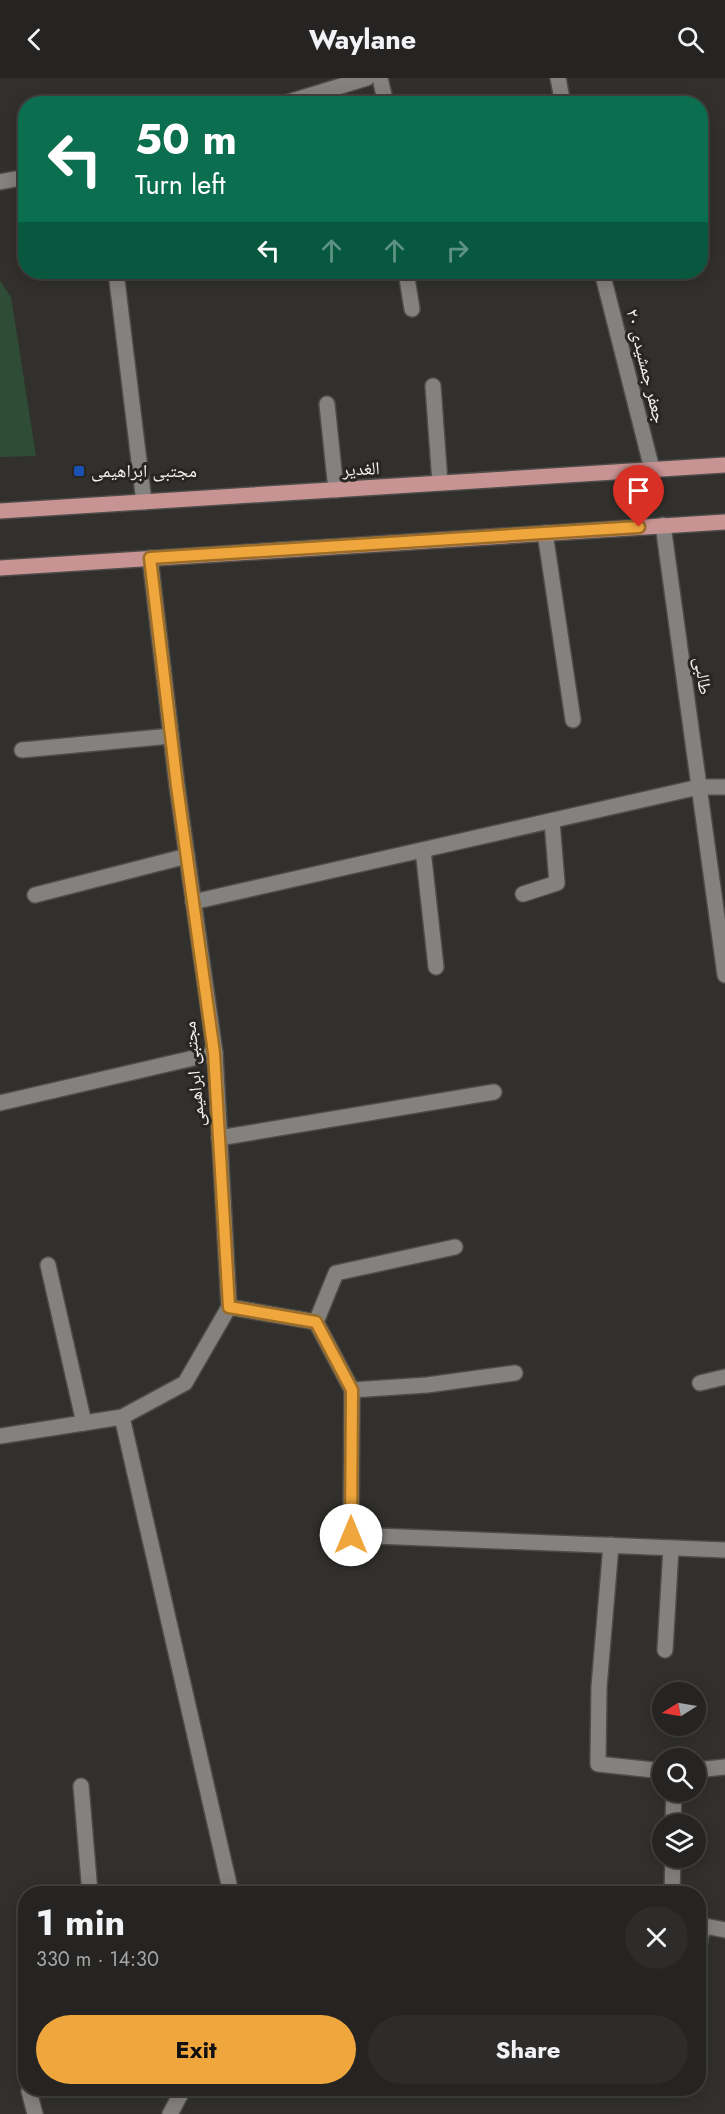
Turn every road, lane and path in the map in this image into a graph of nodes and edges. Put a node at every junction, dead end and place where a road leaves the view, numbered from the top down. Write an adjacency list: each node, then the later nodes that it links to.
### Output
1 (367, 78): 4 (street)
2 (380, 78): 5 (street)
3 (558, 78): 6 (street)
4 (308, 96)
5 (384, 96)
6 (561, 96)
7 (18, 179): 8 (street)
8 (0, 182)
9 (117, 279): 19 (street)
10 (407, 279): 12 (street)
11 (604, 279): 16 (street, جعفر جمشیدی ۲۰)
12 (412, 309)
13 (434, 386): 17 (street)
14 (327, 404): 18 (street)
15 (725, 465): 16 (main road, الغدیر)
16 (652, 470): 17 (main road, الغدیر)
17 (440, 483): 18 (main road, الغدیر)
18 (336, 490): 19 (main road, الغدیر)
19 (144, 502): 20 (main road, الغدیر)
20 (0, 511)
21 (725, 522): 22 (main road)
22 (663, 525): 23 (main road); 29 (street, طالبی)
23 (545, 533): 24 (main road); 26 (street)
24 (150, 558): 25 (main road); 27 (street, مجتبی ابراهیمی)
25 (0, 568)
26 (573, 720)
27 (171, 736): 28 (street); 33 (street, مجتبی ابراهیمی)
28 (22, 750)
29 (699, 787): 30 (street); 31 (street); 37 (street, طالبی)
30 (725, 787)
31 (552, 821): 32 (street); 34 (street)
32 (423, 850): 36 (street); 38 (street)
33 (187, 856): 35 (street); 36 (street, مجتبی ابراهیمی)
34 (523, 894)
35 (35, 896)
36 (193, 902): 40 (street, مجتبی ابراهیمی)
37 (720, 905): 39 (street, طالبی)
38 (436, 967)
39 (725, 975)
40 (214, 1053): 42 (street); 43 (street, مجتبی ابراهیمی)
41 (494, 1092): 43 (street)
42 (0, 1103)
43 (219, 1138): 46 (street, مجتبی ابراهیمی)
44 (455, 1247): 47 (street)
45 (48, 1265): 53 (street)
46 (229, 1307): 47 (street); 52 (street)
47 (316, 1322): 51 (street)
48 (515, 1373): 51 (street)
49 (725, 1377): 50 (street)
50 (700, 1383)
51 (352, 1390): 55 (street)
52 (122, 1417): 53 (street); 65 (street)
53 (84, 1423): 54 (street)
54 (0, 1436)
55 (610, 1545): 56 (street); 61 (street)
56 (671, 1548): 57 (street); 58 (street)
57 (725, 1550)
58 (665, 1650)
59 (725, 1767): 60 (street)
60 (706, 1769)
61 (652, 1770)
62 (81, 1786): 64 (street)
63 (672, 1868): 66 (street)
64 (89, 1886)
65 (229, 1886)
66 (672, 1886)
67 (706, 1927): 68 (street)
68 (725, 1930)
69 (30, 2096): 71 (street)
70 (180, 2096): 72 (street)
71 (35, 2114)
72 (170, 2114)

